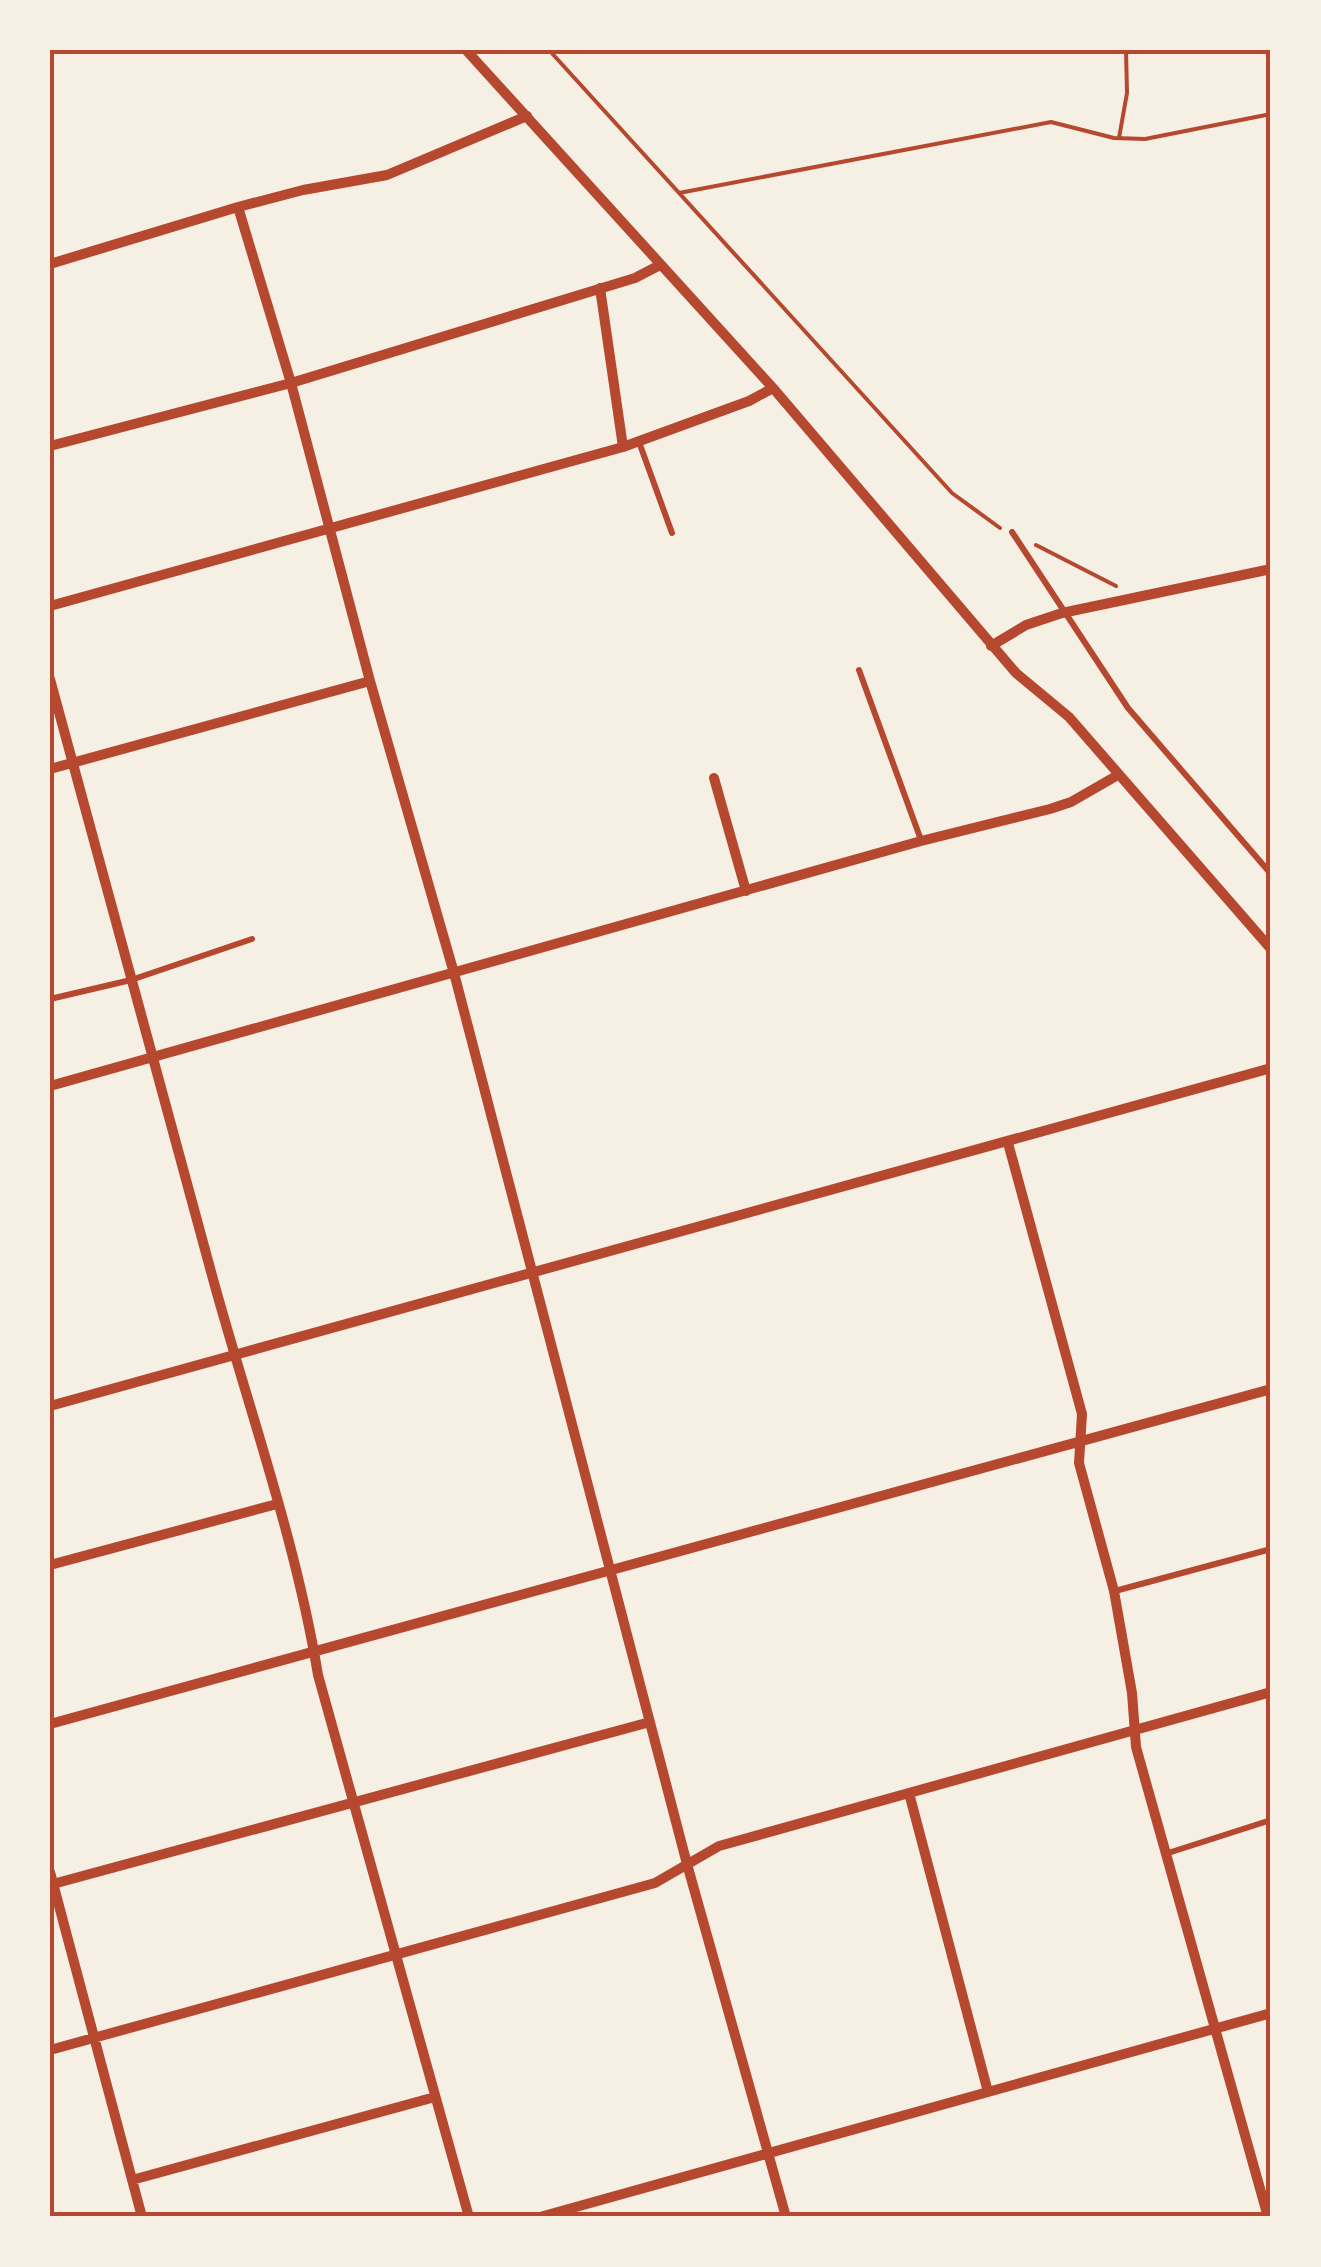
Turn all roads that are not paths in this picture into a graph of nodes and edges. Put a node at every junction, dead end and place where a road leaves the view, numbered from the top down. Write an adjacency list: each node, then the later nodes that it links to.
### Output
1 (466, 50): 2 (street)
2 (527, 116): 3 (street); 5 (street)
3 (238, 206): 4 (street); 7 (street)
4 (50, 264)
5 (660, 265): 6 (street); 8 (street)
6 (600, 288): 7 (street); 11 (street)
7 (291, 383): 10 (street); 12 (street)
8 (773, 388): 9 (street); 18 (street)
9 (638, 441): 11 (street); 13 (lane)
10 (50, 446)
11 (623, 446): 12 (street)
12 (330, 528): 16 (street); 21 (street)
13 (672, 532)
14 (1012, 532): 17 (lane)
15 (1271, 569): 17 (street)
16 (50, 606)
17 (1062, 612): 18 (street); 27 (lane)
18 (991, 646): 24 (street)
19 (859, 670): 26 (lane)
20 (50, 680): 22 (street)
21 (370, 681): 22 (street); 31 (street)
22 (73, 762): 23 (street); 32 (street)
23 (50, 769)
24 (1118, 775): 26 (street); 30 (street)
25 (714, 778): 28 (street)
26 (922, 841): 28 (street)
27 (1271, 874)
28 (746, 891): 31 (street)
29 (252, 938): 32 (lane)
30 (1271, 949)
31 (454, 973): 34 (street); 38 (street)
32 (131, 980): 33 (lane); 34 (street)
33 (50, 999)
34 (151, 1058): 36 (street); 39 (street)
35 (1271, 1068): 37 (street)
36 (50, 1086)
37 (1008, 1143): 38 (street); 42 (street)
38 (533, 1272): 39 (street); 46 (street)
39 (234, 1354): 41 (street); 43 (street)
40 (1271, 1389): 42 (street)
41 (50, 1406)
42 (1082, 1438): 46 (street); 47 (street)
43 (277, 1504): 45 (street); 48 (street)
44 (1271, 1549): 47 (lane)
45 (50, 1565)
46 (612, 1572): 48 (street); 50 (street)
47 (1114, 1591): 52 (street)
48 (314, 1652): 51 (street); 54 (street)
49 (1271, 1692): 52 (street)
50 (650, 1722): 54 (street); 57 (street)
51 (50, 1724)
52 (1135, 1728): 53 (street); 56 (street)
53 (909, 1793): 57 (street); 64 (street)
54 (353, 1804): 58 (street); 59 (street)
55 (1271, 1820): 56 (lane)
56 (1165, 1854): 61 (street)
57 (687, 1864): 59 (street); 66 (street)
58 (52, 1878): 62 (street)
59 (396, 1954): 62 (street); 65 (street)
60 (1271, 2014): 61 (street)
61 (1214, 2030): 64 (street); 72 (street)
62 (95, 2038): 63 (street); 67 (street)
63 (50, 2050)
64 (988, 2092): 66 (street)
65 (435, 2096): 67 (street); 69 (street)
66 (770, 2154): 70 (street); 71 (street)
67 (132, 2180): 68 (street)
68 (142, 2217)
69 (469, 2217)
70 (540, 2217)
71 (786, 2217)
72 (1268, 2217)

